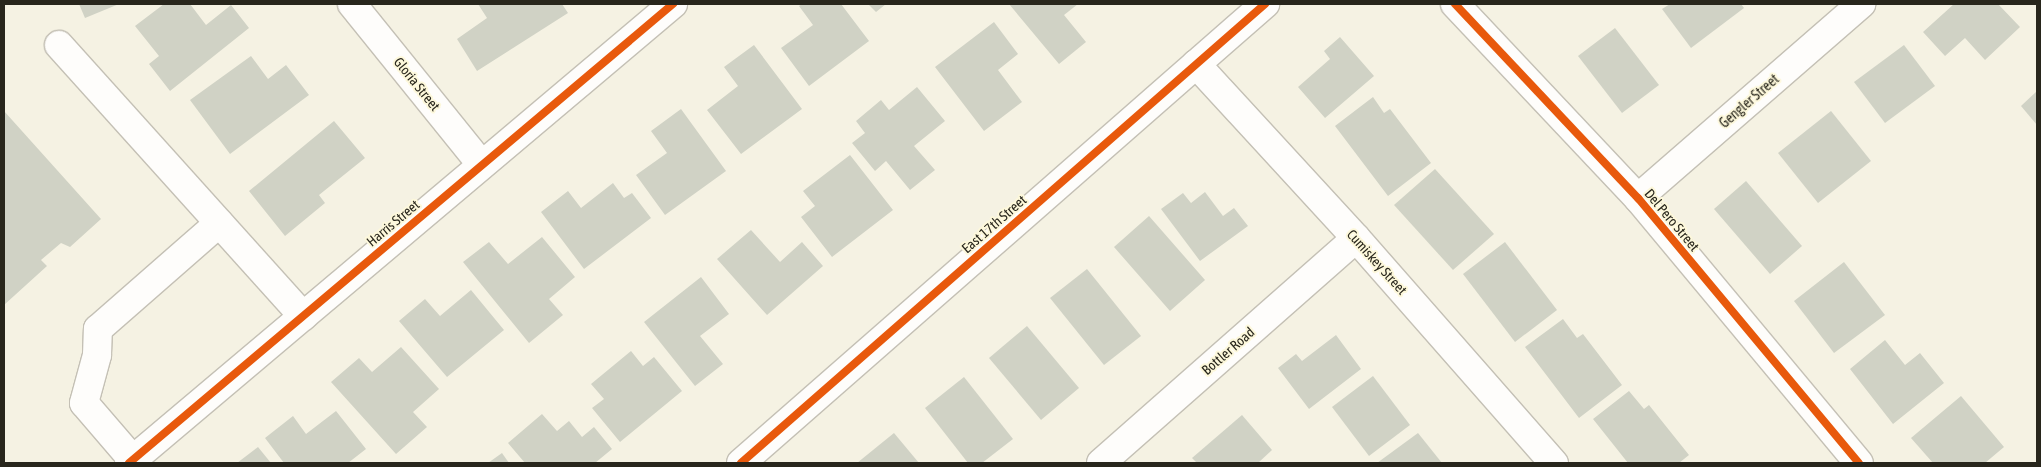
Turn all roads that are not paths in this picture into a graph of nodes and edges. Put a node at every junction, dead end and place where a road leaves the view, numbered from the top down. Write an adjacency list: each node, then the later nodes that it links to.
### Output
1 (352, 4): 8 (street, Gloria Street)
2 (673, 4): 8 (street, Harris Street)
3 (1265, 4): 7 (street, East 17th Street)
4 (1455, 4): 9 (street, Del Pero Street)
5 (1861, 4): 9 (street, Gengler Street)
6 (59, 45): 10 (street)
7 (1196, 64): 11 (street, Cumiskey Street); 14 (street, East 17th Street)
8 (481, 164): 12 (street, Harris Street)
9 (1638, 198): 17 (street, Del Pero Street)
10 (219, 223): 12 (street); 13 (street)
11 (1356, 238): 15 (street, Bottler Road); 16 (street, Cumiskey Street)
12 (303, 316): 13 (street, Harris Street)
13 (131, 462)
14 (741, 463)
15 (1100, 463)
16 (1554, 463)
17 (1859, 463)

